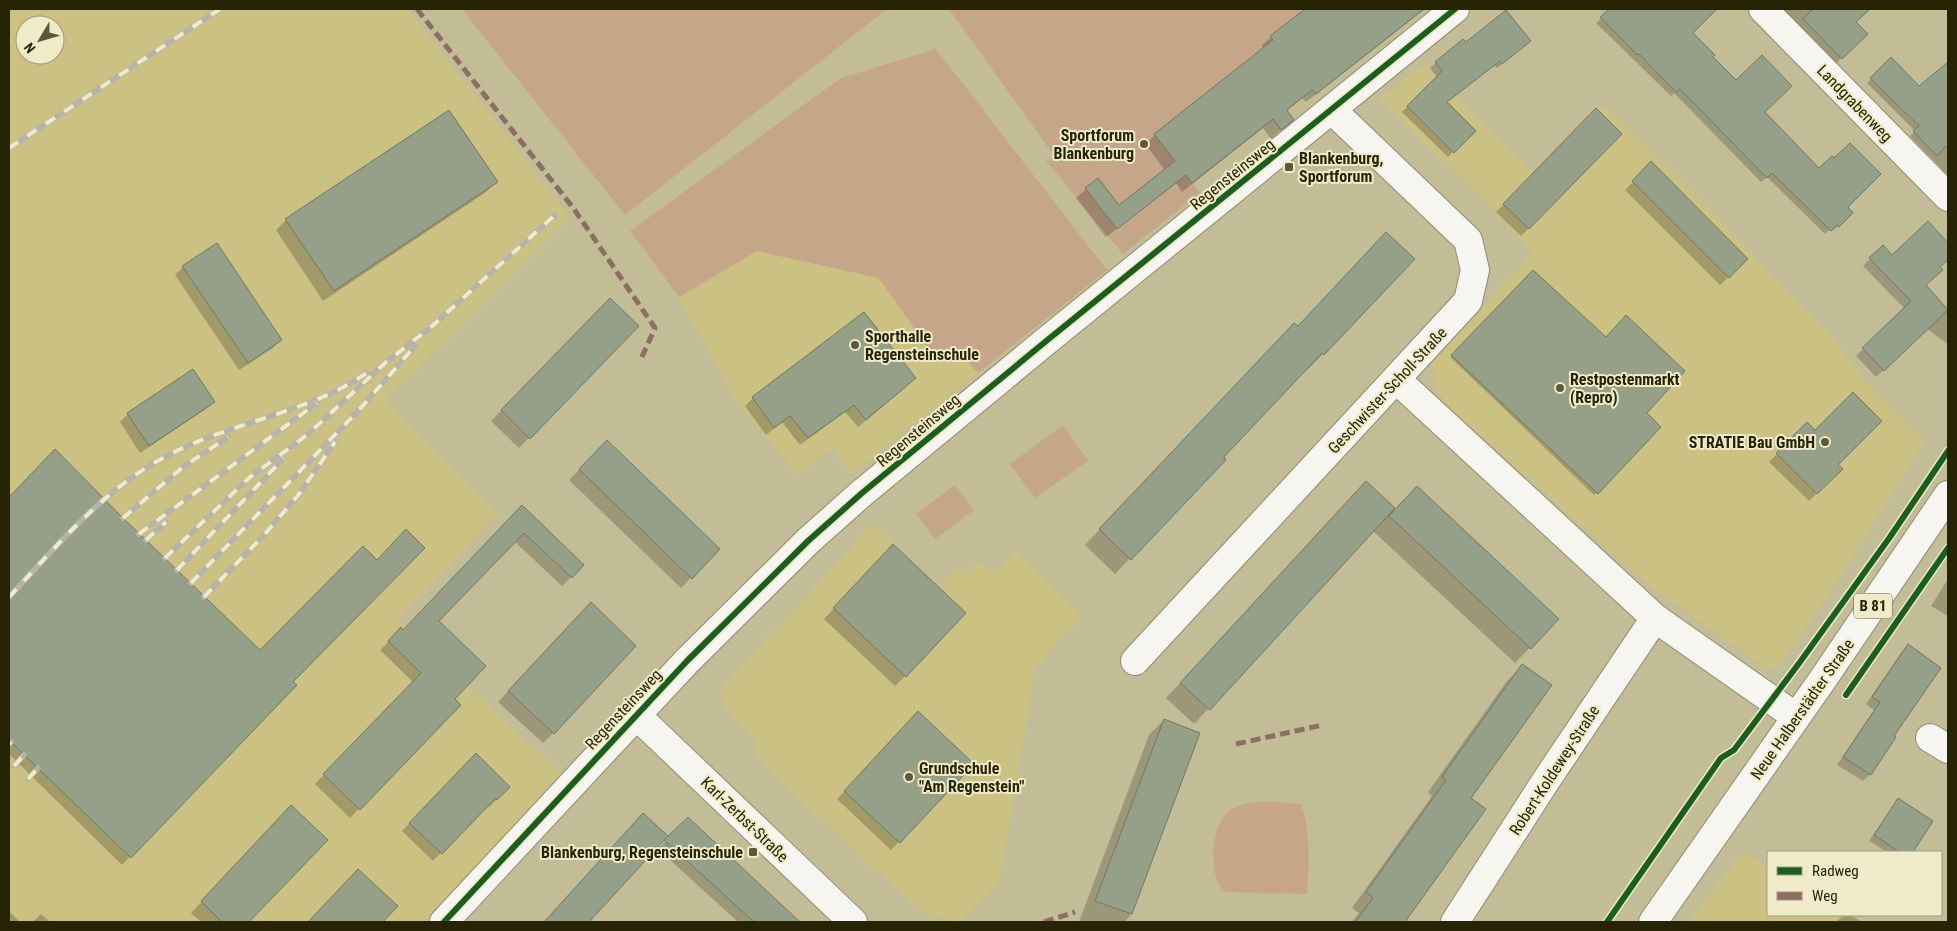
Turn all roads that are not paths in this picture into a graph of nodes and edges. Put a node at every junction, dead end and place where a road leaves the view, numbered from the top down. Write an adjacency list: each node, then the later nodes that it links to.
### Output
1 (1455, 9): 3 (street, Regensteinsweg)
2 (1763, 9): 4 (street, Landgrabenweg)
3 (1332, 110): 5 (street, Geschwister-Scholl-Straße); 9 (street, Regensteinsweg)
4 (1948, 197)
5 (1397, 380): 7 (street); 8 (street, Geschwister-Scholl-Straße)
6 (1948, 495): 10 (street, Neue Halberstädter Straße / B 81)
7 (1655, 618): 10 (street); 13 (street, Robert-Koldewey-Straße)
8 (1135, 661)
9 (636, 715): 11 (street, Regensteinsweg); 12 (street, Karl-Zerbst-Straße)
10 (1796, 717): 14 (street, Neue Halberstädter Straße / B 81)
11 (444, 922)
12 (853, 922)
13 (1455, 922)
14 (1652, 922)

